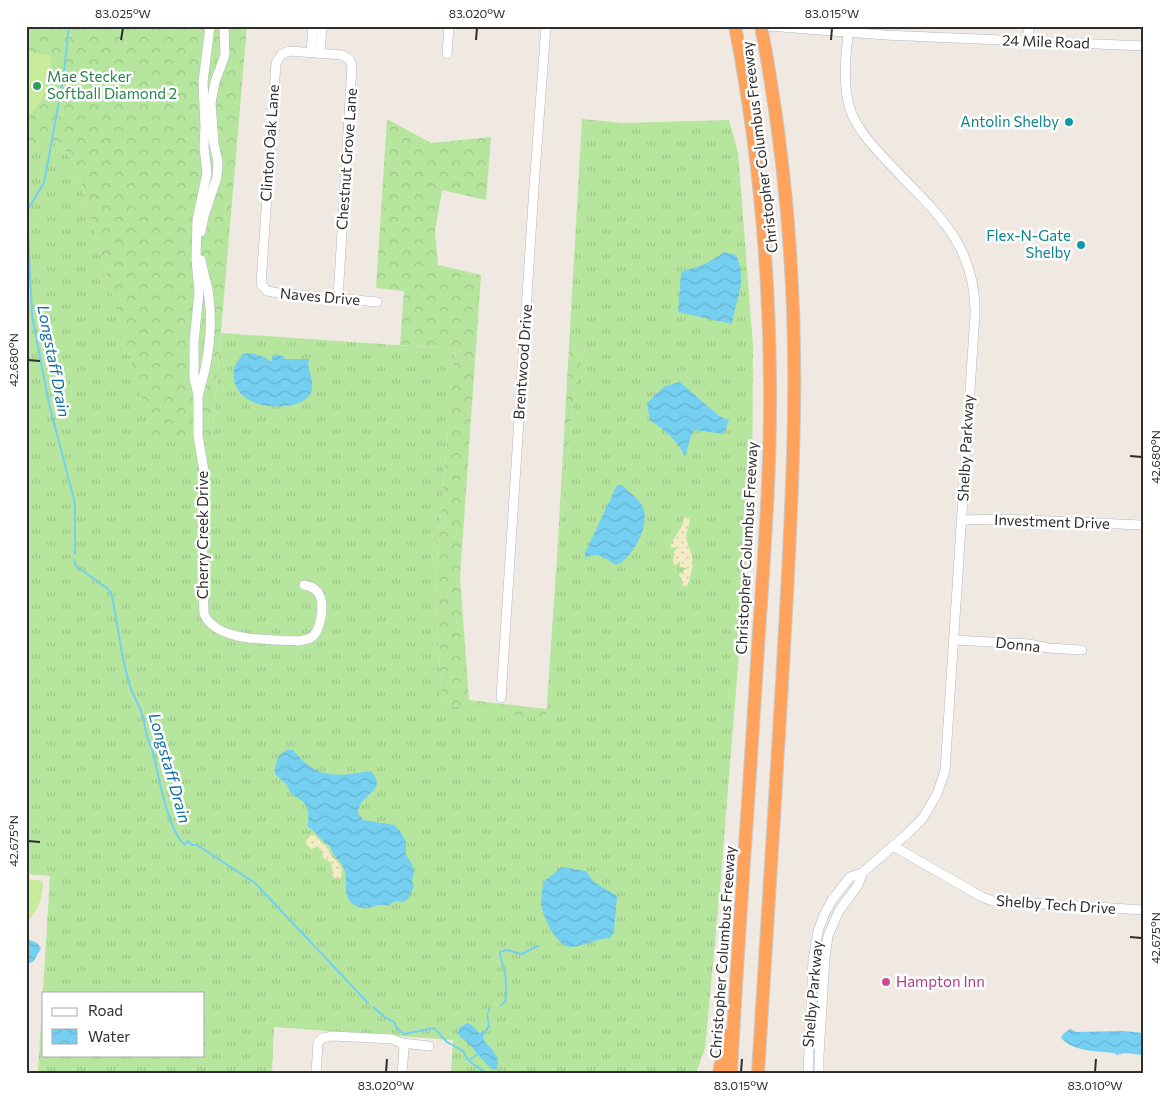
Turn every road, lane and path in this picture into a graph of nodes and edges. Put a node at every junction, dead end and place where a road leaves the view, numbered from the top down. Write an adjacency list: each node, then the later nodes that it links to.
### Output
1 (210, 26): 16 (street, Cherry Creek Drive)
2 (224, 26): 16 (street, Cherry Creek Drive)
3 (313, 26): 14 (street)
4 (322, 26): 14 (street)
5 (449, 26): 15 (street)
6 (546, 26): 29 (street, Brentwood Drive)
7 (735, 26): 35 (highway, Christopher Columbus Freeway)
8 (761, 26): 36 (highway, Christopher Columbus Freeway)
9 (768, 26): 11 (street, 24 Mile Road)
10 (1029, 26): 12 (street)
11 (848, 29): 12 (street, 24 Mile Road); 24 (street, Shelby Parkway)
12 (1028, 41): 13 (street, 24 Mile Road)
13 (1144, 46)
14 (315, 52): 18 (street, Clinton Oak Lane); 19 (street, Chestnut Grove Lane)
15 (447, 54)
16 (208, 113): 17 (street, Cherry Creek Drive)
17 (198, 256): 21 (street, Cherry Creek Drive); 22 (street, Cherry Creek Drive)
18 (264, 289): 19 (street, Naves Drive)
19 (338, 298): 20 (street, Naves Drive)
20 (377, 302)
21 (194, 363): 22 (street); 23 (street, Cherry Creek Drive)
22 (206, 363): 23 (street, Cherry Creek Drive)
23 (198, 395): 26 (street, Cherry Creek Drive)
24 (962, 520): 25 (street, Investment Drive); 27 (street, Shelby Parkway)
25 (1142, 525)
26 (304, 585)
27 (954, 640): 28 (street, Donna); 30 (street, Shelby Parkway)
28 (1082, 650)
29 (501, 698)
30 (893, 846): 31 (street, Shelby Parkway); 32 (street, Shelby Tech Drive)
31 (862, 873): 33 (street, Shelby Parkway); 34 (street, Shelby Parkway)
32 (1144, 910)
33 (818, 931): 34 (street); 45 (street, Shelby Parkway)
34 (827, 942): 46 (street, Shelby Parkway)
35 (736, 978): 41 (highway); 42 (highway, Christopher Columbus Freeway)
36 (763, 1005): 43 (highway, Christopher Columbus Freeway); 44 (highway)
37 (402, 1043): 38 (street); 39 (street); 40 (street)
38 (428, 1046)
39 (316, 1073)
40 (402, 1073)
41 (720, 1073)
42 (731, 1073)
43 (758, 1073)
44 (763, 1073)
45 (808, 1073)
46 (819, 1073)

